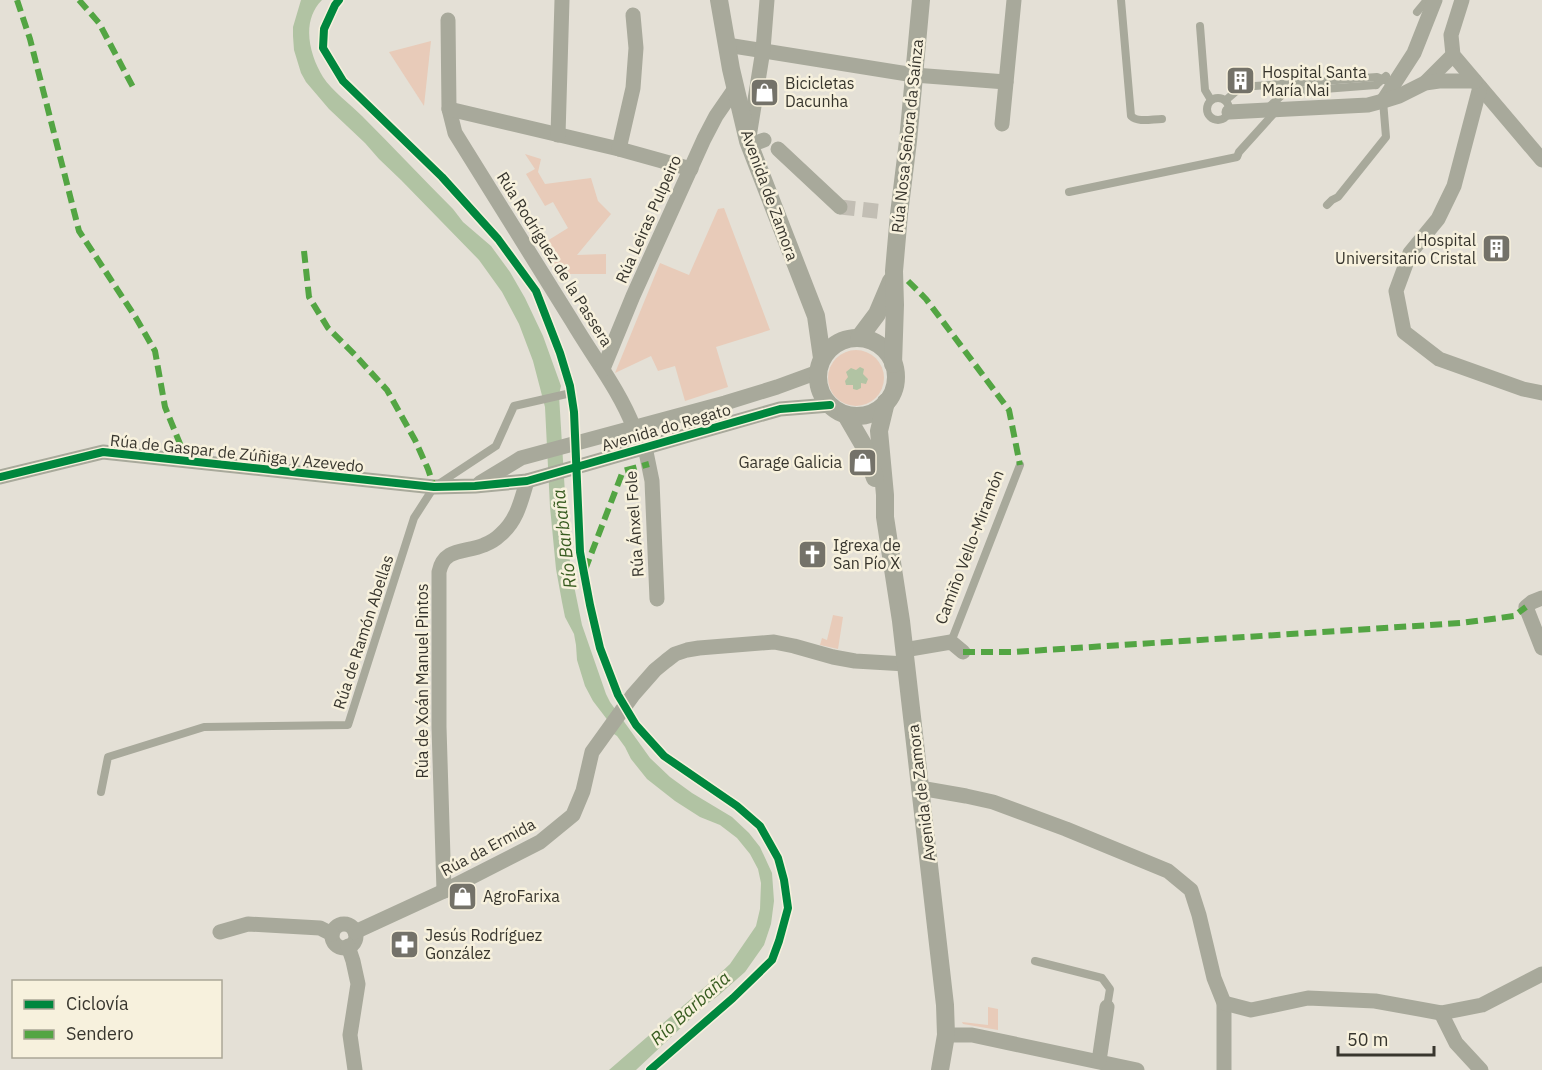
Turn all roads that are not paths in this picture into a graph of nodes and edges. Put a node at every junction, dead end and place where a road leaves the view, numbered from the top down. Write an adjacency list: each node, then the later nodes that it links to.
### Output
1 (562, 0): 30 (street)
2 (719, 0): 14 (street, Avenida de Zamora)
3 (767, 0): 15 (street)
4 (921, 0): 17 (street, Rúa Nosa Señora da Saínza)
5 (1014, 0): 18 (street)
6 (1121, 0): 28 (lane)
7 (1428, 0): 10 (lane)
8 (1435, 0): 20 (street)
9 (1462, 0): 16 (street)
10 (1417, 12)
11 (633, 15): 32 (street)
12 (448, 20): 26 (street, Rúa Rodríguez de la Passera)
13 (1200, 26): 23 (lane)
14 (727, 45): 15 (street); 22 (street, Avenida de Zamora)
15 (763, 50): 17 (street); 31 (street)
16 (1454, 55): 19 (street); 21 (street)
17 (914, 75): 18 (street); 39 (street, Rúa Nosa Señora da Saínza)
18 (1006, 82): 29 (street)
19 (1425, 83): 20 (street); 21 (street)
20 (1396, 84): 24 (street); 25 (lane); 27 (lane, bridge)
21 (1478, 84): 34 (street); 45 (street)
22 (736, 87): 31 (street, Avenida de Zamora); 35 (street, Rúa Leiras Pulpeiro)
23 (1211, 100): 25 (lane); 25 (lane)
24 (1383, 101): 27 (street); 37 (lane)
25 (1227, 106): 27 (street)
26 (449, 109): 30 (street); 44 (street, Rúa Rodríguez de la Passera)
27 (1271, 110): 36 (lane)
28 (1162, 119)
29 (1002, 124)
30 (558, 135): 32 (street)
31 (754, 142): 40 (street, Avenida de Zamora)
32 (619, 149): 35 (street)
33 (778, 149): 38 (street)
34 (1542, 160)
35 (691, 169): 44 (street, Rúa Leiras Pulpeiro)
36 (1069, 192)
37 (1327, 205)
38 (840, 207)
39 (894, 271): 41 (street); 42 (street)
40 (816, 316): 41 (street); 43 (street, Avenida de Zamora)
41 (852, 339): 42 (street); 43 (street)
42 (893, 364): 47 (street)
43 (820, 365): 48 (street); 50 (street, Avenida do Regato)
44 (603, 369): 50 (street, Rúa Rodríguez de la Passera)
45 (1542, 393)
46 (567, 394): 56 (lane, Rúa de Ramón Abellas)
47 (886, 402): 49 (street); 57 (street, Avenida de Zamora)
48 (830, 405): 49 (street); 51 (street, Avenida do Regato)
49 (846, 415): 57 (street, Avenida de Zamora)
50 (634, 428): 55 (street, Avenida do Regato)
51 (645, 447): 54 (street, Avenida do Regato); 59 (street, Rúa Ánxel Fole)
52 (1020, 465): 61 (lane, Camiño Vello-Miramón)
53 (0, 477): 56 (street, Rúa de Gaspar de Zúñiga y Azevedo)
54 (527, 481): 55 (street, Avenida do Regato); 66 (street, Rúa de Xoán Manuel Pintos)
55 (475, 486): 56 (street, Rúa de Gaspar de Zúñiga y Azevedo)
56 (434, 487): 65 (lane, Rúa de Ramón Abellas)
57 (885, 517): 63 (street, Avenida de Zamora)
58 (1542, 598): 60 (street)
59 (657, 599)
60 (1537, 622): 62 (street)
61 (957, 647): 63 (street)
62 (1542, 648)
63 (905, 657): 64 (street, Avenida de Zamora); 66 (street, Rúa da Ermida)
64 (920, 788): 71 (street); 74 (street, Avenida de Zamora)
65 (101, 792)
66 (444, 891): 68 (street, Rúa da Ermida)
67 (220, 932): 68 (street)
68 (352, 939): 76 (street)
69 (1035, 961): 72 (lane)
70 (1542, 974): 73 (street)
71 (1224, 1003): 73 (street); 79 (street)
72 (1107, 1007): 75 (street)
73 (1441, 1013): 80 (street)
74 (946, 1035): 75 (street); 77 (street, Avenida de Zamora)
75 (1102, 1065): 78 (street)
76 (355, 1070)
77 (940, 1070)
78 (1137, 1070)
79 (1224, 1070)
80 (1481, 1070)

